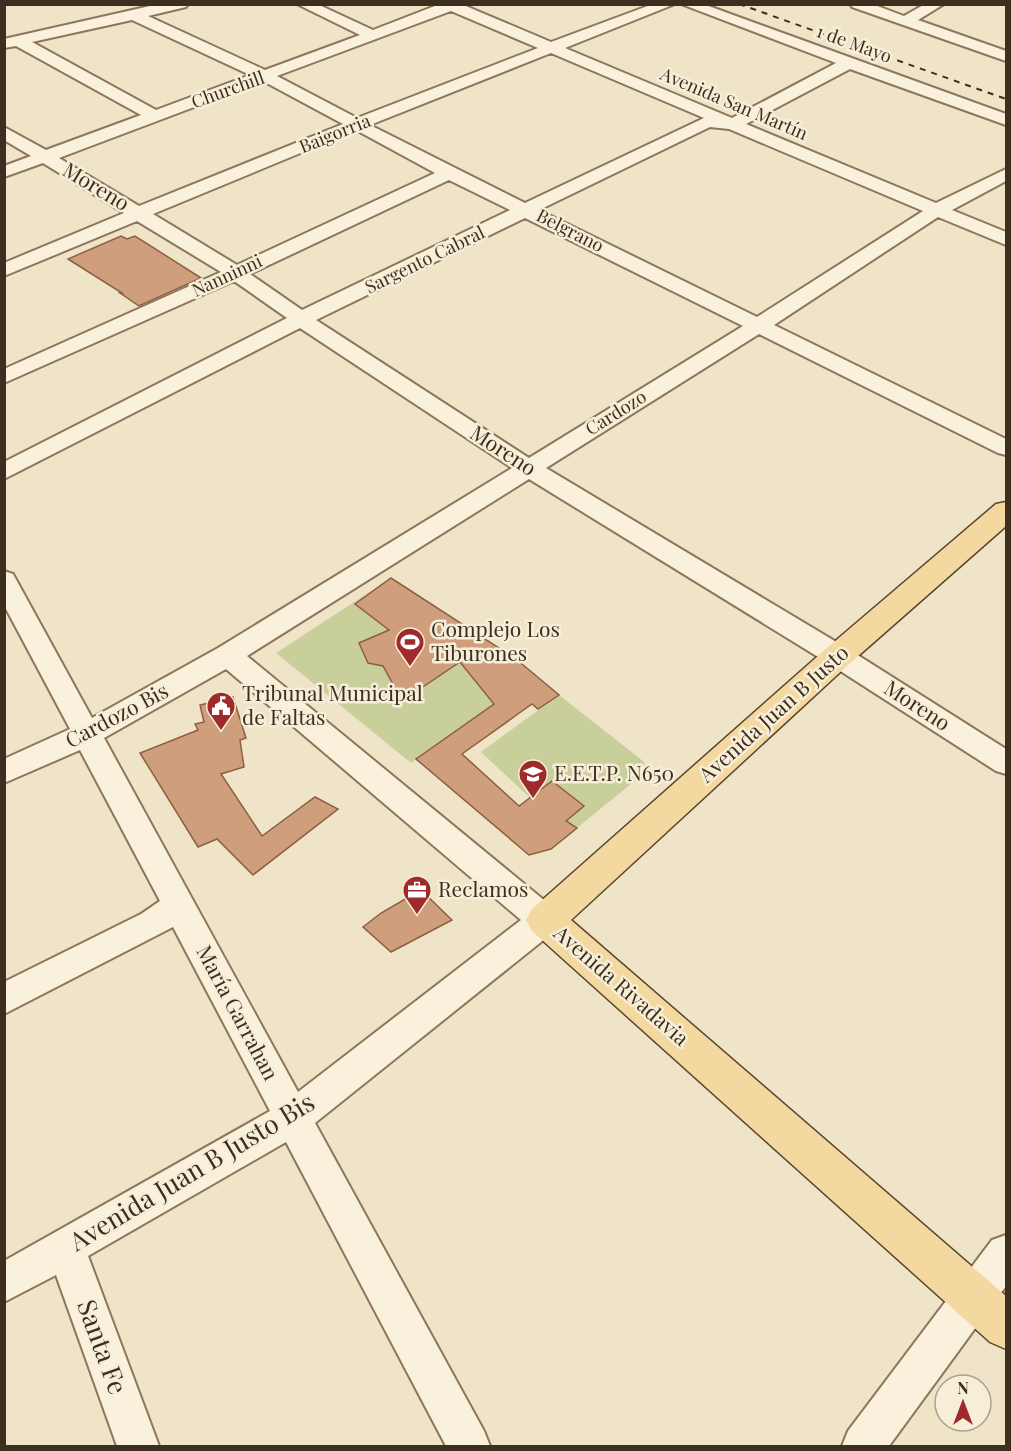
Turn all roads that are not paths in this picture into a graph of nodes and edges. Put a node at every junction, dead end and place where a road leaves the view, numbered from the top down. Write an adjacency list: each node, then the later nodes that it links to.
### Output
1 (181, 4): 8 (street)
2 (304, 4): 10 (street)
3 (668, 4): 12 (street, Baigorria)
4 (688, 4): 14 (street, 1 de Mayo)
5 (857, 4): 9 (street)
6 (937, 4): 9 (street)
7 (449, 5): 10 (street, Churchill); 12 (street, Avenida San Martín)
8 (135, 10): 11 (street); 15 (street, Belgrano)
9 (905, 21): 13 (street)
10 (373, 35): 15 (street, Churchill)
11 (9, 40): 16 (street)
12 (550, 48): 18 (street, Avenida San Martín); 19 (street, Baigorria)
13 (1006, 56)
14 (849, 63): 17 (street, 1 de Mayo); 18 (street, Sargento Cabral)
15 (265, 76): 16 (street, Churchill); 19 (street, Belgrano)
16 (155, 117): 21 (street, Churchill)
17 (1006, 120)
18 (733, 124): 25 (street, Sargento Cabral); 26 (street, Avenida San Martín)
19 (357, 125): 23 (street, Belgrano); 27 (street, Baigorria)
20 (4, 132): 21 (street, Moreno)
21 (45, 157): 22 (street, Churchill); 27 (street, Moreno)
22 (4, 172)
23 (449, 173): 25 (street, Belgrano); 30 (street, Nanninni)
24 (1006, 174): 26 (street, Cardozo)
25 (528, 210): 31 (street, Sargento Cabral); 32 (street, Belgrano)
26 (937, 210): 28 (street, Avenida San Martín); 32 (street, Cardozo)
27 (139, 213): 29 (street, Baigorria); 30 (street, Moreno)
28 (1006, 238)
29 (4, 270)
30 (236, 273): 31 (street, Moreno); 33 (street, Nanninni)
31 (301, 319): 35 (street, Moreno); 36 (street, Sargento Cabral)
32 (758, 326): 34 (street, Belgrano); 35 (street, Cardozo)
33 (4, 377)
34 (1006, 448)
35 (528, 468): 39 (street, Cardozo); 40 (street, Moreno)
36 (4, 472)
37 (1006, 511): 40 (main road, Avenida Juan B Justo)
38 (4, 580): 41 (street, María Garrahan)
39 (228, 655): 41 (street, Cardozo Bis); 45 (street, Avenida Rivadavia)
40 (838, 656): 42 (street, Moreno); 45 (main road, Avenida Juan B Justo)
41 (87, 734): 43 (street, Cardozo Bis); 44 (street, María Garrahan)
42 (1006, 763)
43 (4, 772)
44 (179, 905): 46 (street); 47 (street, María Garrahan)
45 (545, 920): 47 (street, Avenida Juan B Justo Bis); 51 (main road, Avenida Rivadavia)
46 (4, 999)
47 (293, 1118): 48 (street, Avenida Juan B Justo Bis); 54 (street, María Garrahan)
48 (66, 1248): 50 (street, Avenida Juan B Justo Bis); 53 (street, Santa Fe)
49 (1006, 1254): 51 (street)
50 (4, 1283)
51 (975, 1298): 52 (main road, Avenida Rivadavia); 55 (street)
52 (1006, 1326)
53 (138, 1446)
54 (469, 1446)
55 (864, 1446)

